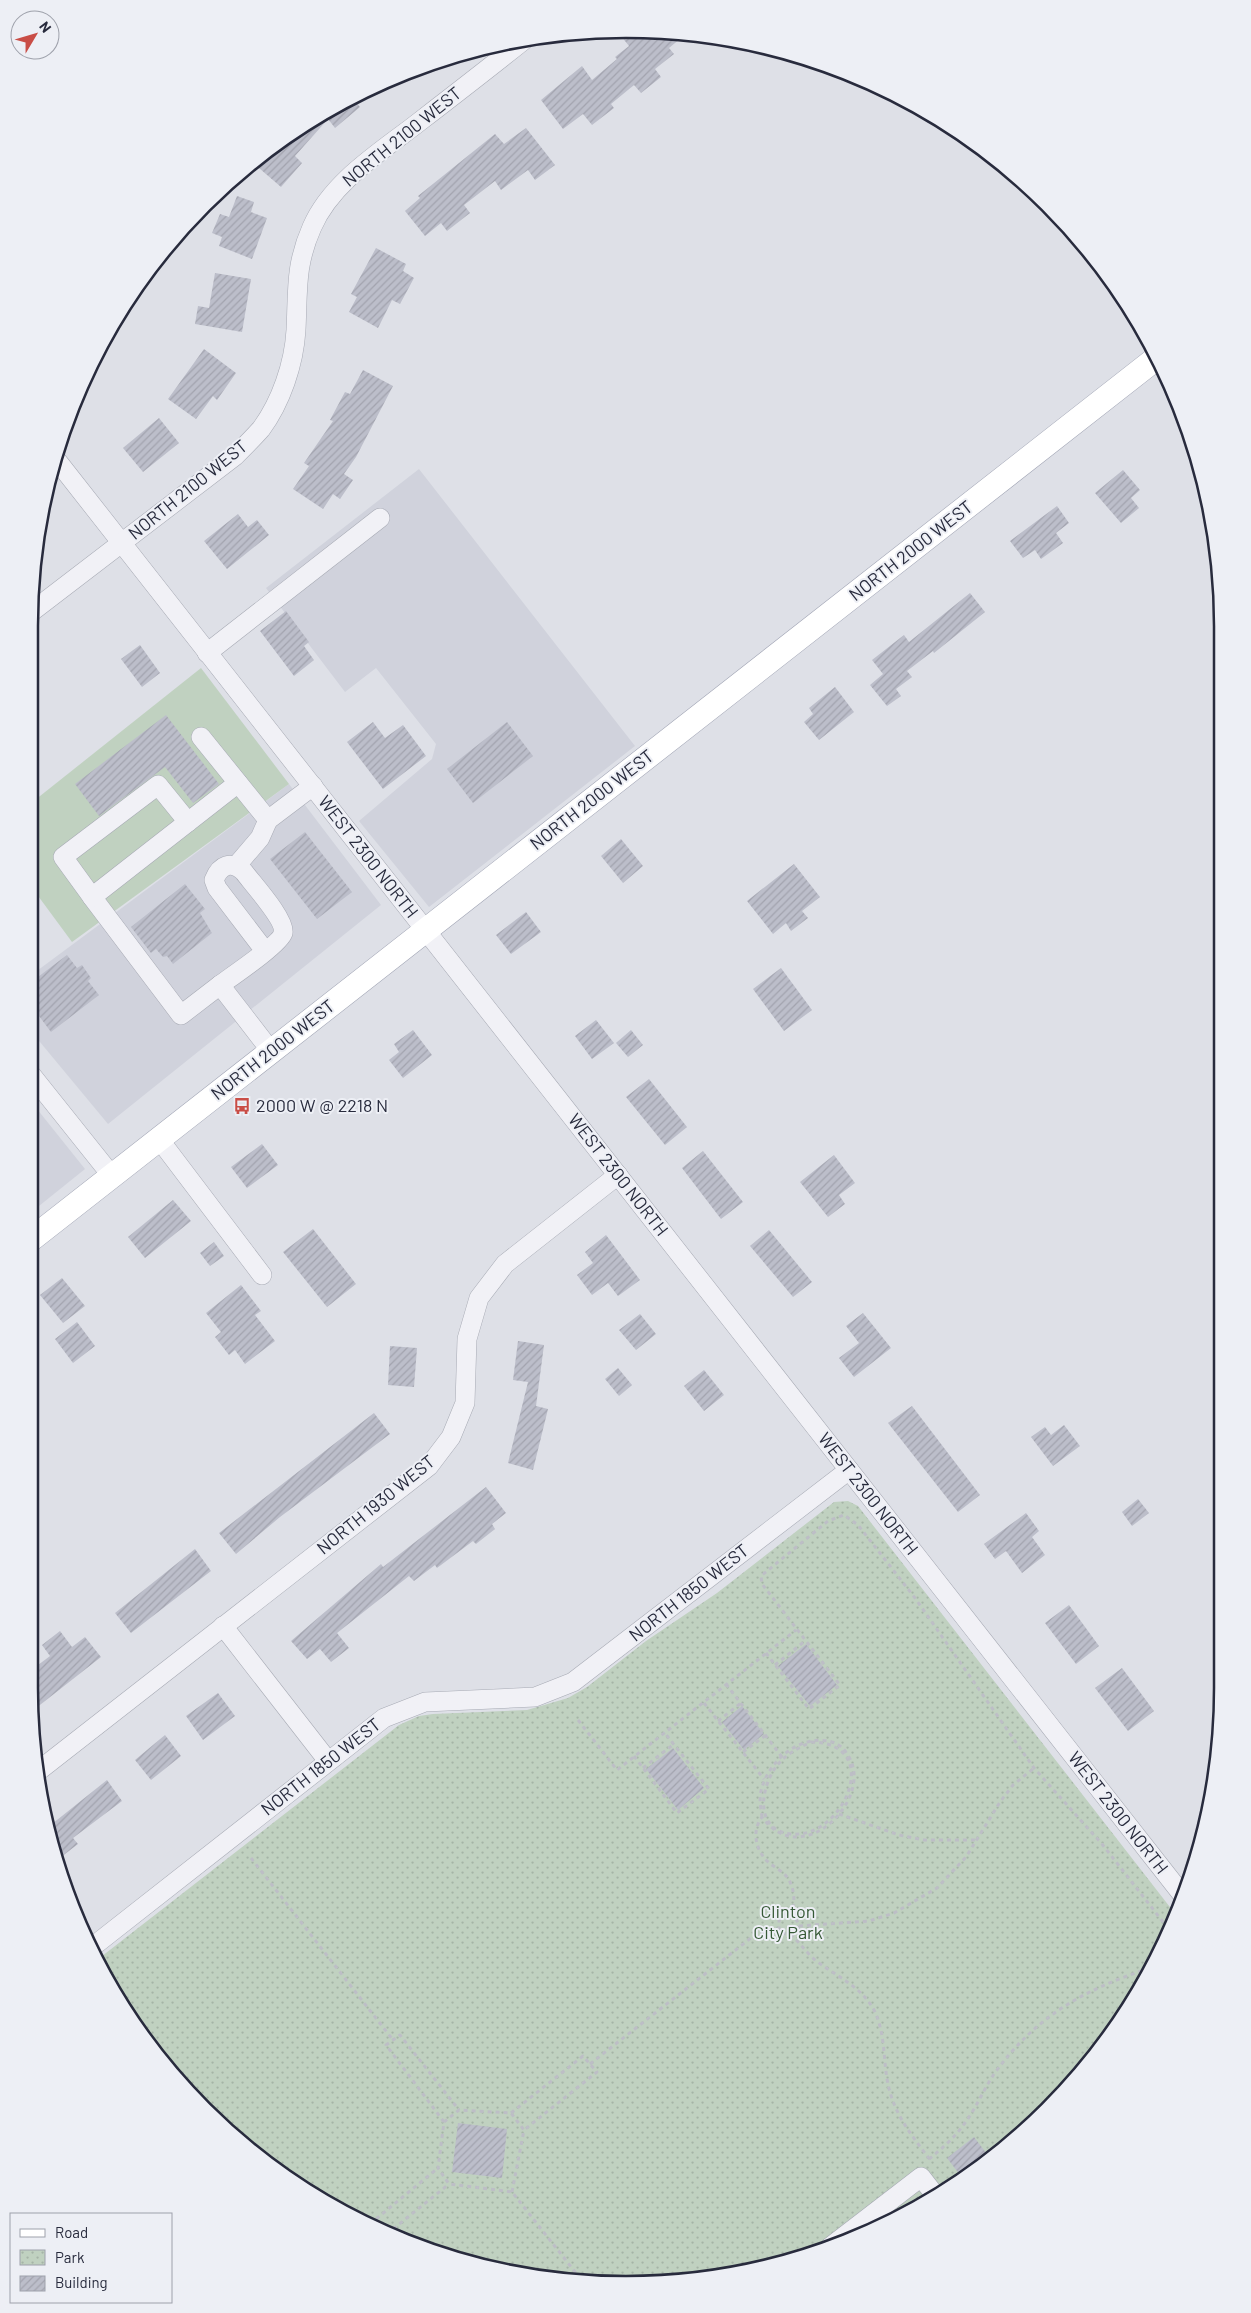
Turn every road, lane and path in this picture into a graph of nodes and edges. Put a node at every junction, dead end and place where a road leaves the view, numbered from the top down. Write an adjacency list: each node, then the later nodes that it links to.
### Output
1 (513, 49): 5 (street, NORTH 2100 WEST)
2 (1151, 362): 15 (main road, NORTH 2000 WEST)
3 (60, 465): 5 (street, WEST 2300 NORTH)
4 (380, 518): 7 (street)
5 (121, 543): 6 (street, NORTH 2100 WEST); 7 (street, WEST 2300 NORTH)
6 (39, 606)
7 (207, 653): 10 (street, WEST 2300 NORTH)
8 (201, 737): 9 (street)
9 (238, 783): 11 (street); 12 (street)
10 (313, 786): 11 (street); 15 (street, WEST 2300 NORTH)
11 (268, 820): 13 (street)
12 (188, 822): 14 (street); 14 (street)
13 (237, 865): 16 (street); 16 (street)
14 (92, 896): 17 (street)
15 (426, 930): 18 (main road, NORTH 2000 WEST); 21 (street, WEST 2300 NORTH)
16 (265, 951): 17 (street)
17 (220, 985): 18 (street)
18 (271, 1051): 20 (main road, NORTH 2000 WEST)
19 (38, 1082): 22 (street)
20 (159, 1139): 22 (main road, NORTH 2000 WEST); 24 (street)
21 (618, 1175): 25 (street, WEST 2300 NORTH); 26 (street, NORTH 1930 WEST)
22 (112, 1176): 23 (main road, NORTH 2000 WEST)
23 (38, 1234)
24 (262, 1275)
25 (849, 1470): 42 (street, NORTH 1850 WEST); 52 (street, WEST 2300 NORTH)
26 (223, 1626): 42 (street); 43 (street, NORTH 1930 WEST)
27 (796, 1630): 28 (path); 29 (path); 45 (path)
28 (805, 1641): 30 (path); 30 (path)
29 (766, 1652): 30 (path); 31 (path)
30 (775, 1665)
31 (726, 1684): 32 (path); 33 (path)
32 (704, 1703): 35 (path); 36 (path)
33 (741, 1704): 35 (path); 37 (path)
34 (578, 1720): 40 (path)
35 (718, 1721): 39 (path)
36 (664, 1732): 38 (path); 40 (path)
37 (766, 1735): 39 (path); 41 (path)
38 (674, 1744): 44 (path); 44 (path)
39 (743, 1752): 46 (path)
40 (634, 1756): 44 (path)
41 (782, 1757): 46 (path); 47 (path)
42 (328, 1761): 58 (street, NORTH 1850 WEST)
43 (43, 1767)
44 (643, 1768)
45 (1034, 1768): 50 (path); 54 (path)
46 (765, 1779): 48 (path)
47 (839, 1814): 48 (path); 50 (path)
48 (762, 1817): 53 (path)
49 (811, 1832): 49 (path)
50 (978, 1840): 55 (path)
51 (251, 1858): 60 (path)
52 (1178, 1889)
53 (792, 1915): 55 (path); 56 (path)
54 (1164, 1923)
55 (798, 1926): 57 (path)
56 (779, 1929): 57 (path); 61 (path)
57 (792, 1935): 66 (path)
58 (96, 1944)
59 (1141, 1971): 66 (path)
60 (392, 2040): 62 (path); 64 (path)
61 (590, 2064): 63 (path); 65 (path)
62 (459, 2110): 63 (path); 64 (path)
63 (511, 2113): 65 (path)
64 (444, 2122): 68 (path)
65 (524, 2130): 71 (path)
66 (929, 2159): 67 (path)
67 (935, 2166)
68 (438, 2168): 69 (path); 72 (path)
69 (449, 2184): 71 (path); 73 (path)
70 (931, 2190): 74 (street)
71 (512, 2192): 75 (path)
72 (375, 2220)
73 (395, 2229)
74 (851, 2231)
75 (576, 2273)

